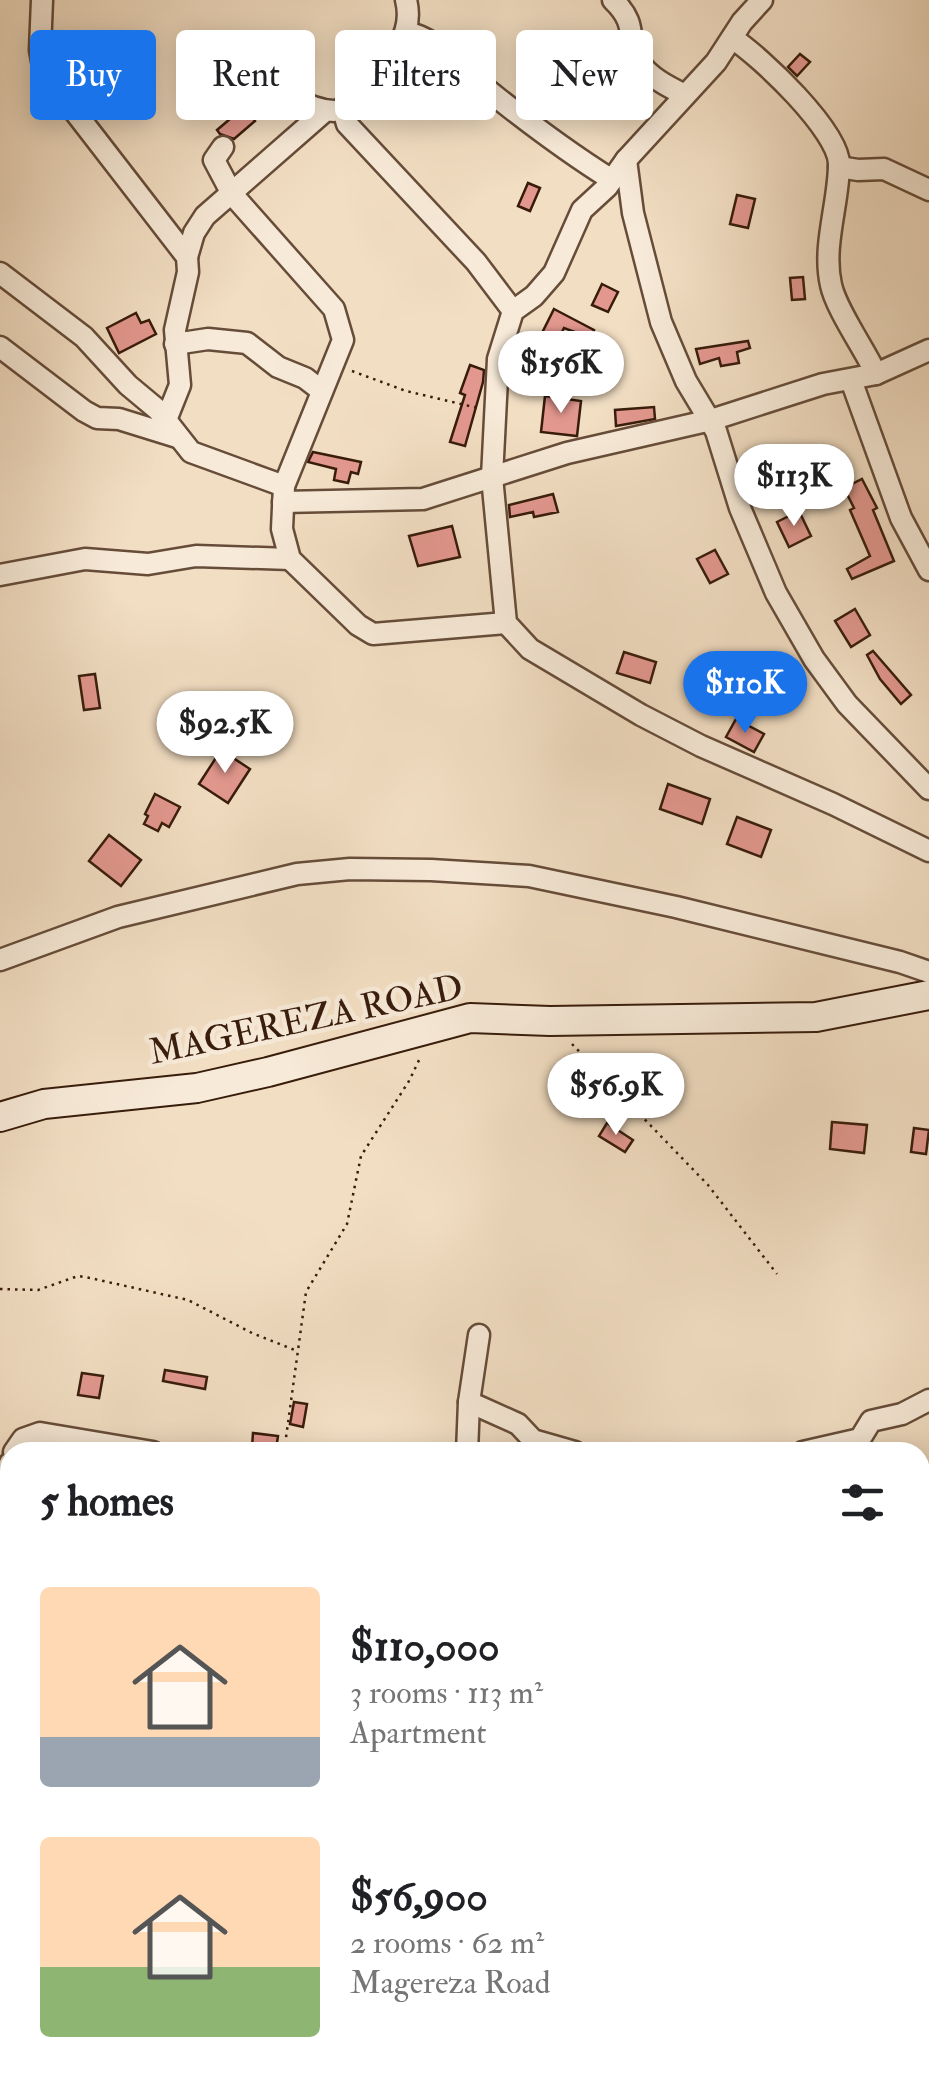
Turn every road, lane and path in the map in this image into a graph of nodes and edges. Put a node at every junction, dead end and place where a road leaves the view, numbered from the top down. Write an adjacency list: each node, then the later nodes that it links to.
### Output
1 (42, 0): 18 (street)
2 (406, 0): 5 (street)
3 (613, 0): 8 (street)
4 (762, 0): 6 (street)
5 (407, 30)
6 (732, 38): 8 (street); 14 (street)
7 (496, 95): 15 (street)
8 (685, 96): 13 (street)
9 (315, 104): 10 (street)
10 (335, 111): 17 (street)
11 (343, 120): 20 (street)
12 (223, 147): 17 (street)
13 (626, 160): 15 (street); 29 (street)
14 (839, 167): 16 (street); 25 (street)
15 (612, 180): 20 (street)
16 (929, 190)
17 (232, 194): 18 (street); 24 (street)
18 (187, 257): 21 (street)
19 (0, 273): 30 (street)
20 (513, 311): 28 (street)
21 (175, 344): 27 (street); 30 (street)
22 (0, 347): 30 (street)
23 (929, 350): 25 (street)
24 (334, 362): 27 (street); 28 (path)
25 (876, 374): 26 (street)
26 (851, 380): 29 (street); 34 (street)
27 (322, 391): 32 (street)
28 (494, 412): 31 (street)
29 (711, 420): 31 (street); 37 (street)
30 (172, 428): 32 (street)
31 (492, 477): 32 (street); 36 (street)
32 (283, 494): 33 (street)
33 (290, 559): 35 (street); 36 (street)
34 (929, 570)
35 (0, 575)
36 (506, 624): 38 (street)
37 (929, 789)
38 (929, 851)
39 (0, 960): 40 (street)
40 (929, 972)
41 (929, 995): 42 (street, MAGEREZA ROAD)
42 (550, 1022): 43 (street, MAGEREZA ROAD); 45 (path)
43 (432, 1027): 44 (street, MAGEREZA ROAD); 48 (path)
44 (0, 1117)
45 (777, 1274)
46 (0, 1289): 48 (path)
47 (479, 1335): 50 (street)
48 (297, 1351): 53 (path)
49 (929, 1400): 56 (street)
50 (469, 1402): 54 (street); 55 (street)
51 (22, 1442): 52 (street)
52 (93, 1442)
53 (285, 1442)
54 (467, 1442)
55 (540, 1442)
56 (847, 1442)

